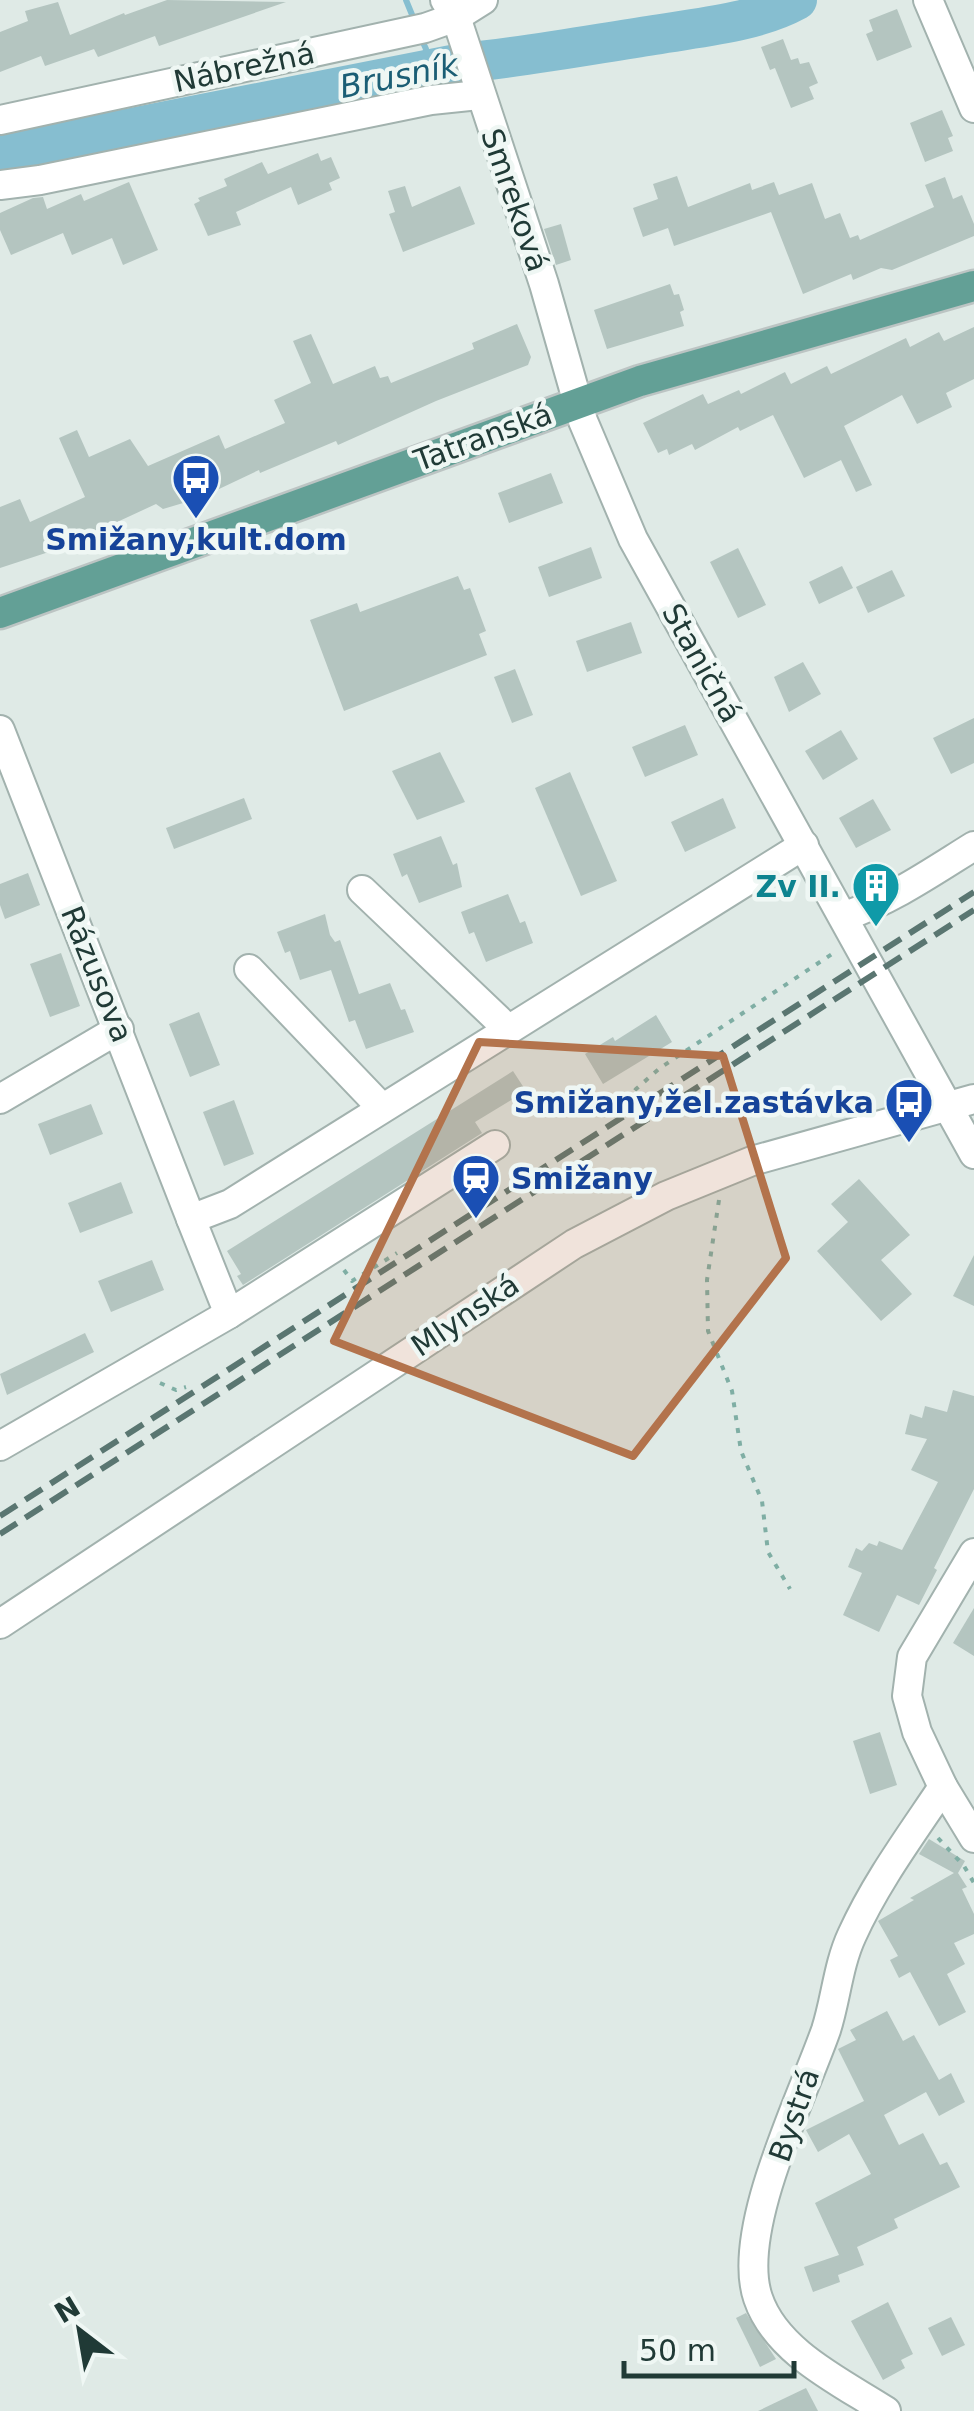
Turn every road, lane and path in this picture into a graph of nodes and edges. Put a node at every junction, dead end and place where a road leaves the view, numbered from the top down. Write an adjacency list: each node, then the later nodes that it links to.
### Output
1 (483, 0): 3 (street, Nábrežná)
2 (928, 0): 5 (street)
3 (450, 8): 4 (street, Smreková); 6 (street, Nábrežná)
4 (476, 87): 7 (street); 9 (street, Smreková)
5 (974, 108)
6 (0, 120)
7 (0, 186)
8 (974, 286): 9 (main road, Tatranská)
9 (578, 402): 10 (main road, Tatranská); 12 (street, Staničná)
10 (0, 613)
11 (0, 730): 17 (street, Rázusova)
12 (804, 844): 15 (street, Staničná); 18 (street)
13 (974, 846): 15 (street)
14 (362, 890): 18 (street)
15 (849, 925): 20 (street, Staničná); 22 (path)
16 (249, 969): 21 (street)
17 (119, 1029): 19 (street); 26 (street, Rázusova)
18 (508, 1029): 21 (street)
19 (0, 1099)
20 (961, 1102): 24 (street, Staničná); 25 (street, Mlynská)
21 (382, 1108): 26 (street)
22 (619, 1111)
23 (495, 1145): 29 (street)
24 (974, 1154)
25 (711, 1177): 32 (path); 33 (street, Mlynská)
26 (190, 1218): 29 (street, Rázusova)
27 (396, 1253): 28 (path)
28 (352, 1281)
29 (229, 1314): 30 (street)
30 (0, 1446)
31 (974, 1553): 34 (street)
32 (790, 1590)
33 (0, 1624)
34 (943, 1787): 35 (street); 36 (street, Bystrá)
35 (966, 1807): 37 (street)
36 (921, 1820): 38 (path); 39 (street, Bystrá)
37 (974, 1838)
38 (974, 1883)
39 (886, 2411)

